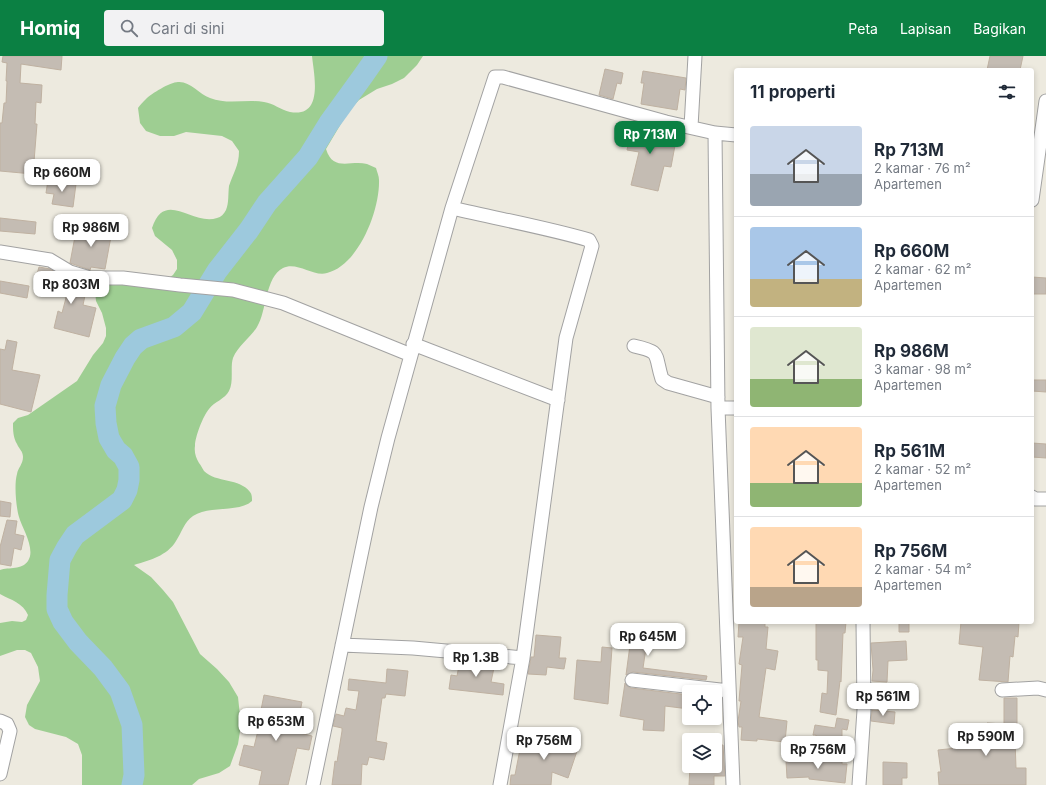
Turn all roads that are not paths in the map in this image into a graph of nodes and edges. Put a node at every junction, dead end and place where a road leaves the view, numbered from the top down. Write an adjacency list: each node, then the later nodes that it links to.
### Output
1 (695, 56): 3 (street)
2 (1046, 101): 6 (street)
3 (691, 127): 4 (street); 8 (street)
4 (716, 132): 5 (street); 13 (street)
5 (734, 135)
6 (1038, 165): 7 (street)
7 (1034, 188)
8 (452, 208): 11 (street); 12 (street)
9 (0, 252): 11 (street)
10 (634, 346): 13 (street)
11 (412, 350): 12 (street); 18 (street)
12 (558, 400): 19 (street)
13 (718, 402): 14 (street); 23 (street)
14 (734, 407)
15 (1034, 498): 16 (street)
16 (1046, 499)
17 (864, 624): 29 (street)
18 (342, 645): 19 (street); 26 (street)
19 (523, 658): 27 (street)
20 (632, 680): 23 (street)
21 (1002, 690): 22 (street)
22 (1046, 690)
23 (729, 691): 28 (street)
24 (0, 721): 25 (street)
25 (0, 774)
26 (313, 785)
27 (500, 785)
28 (733, 785)
29 (859, 785)

